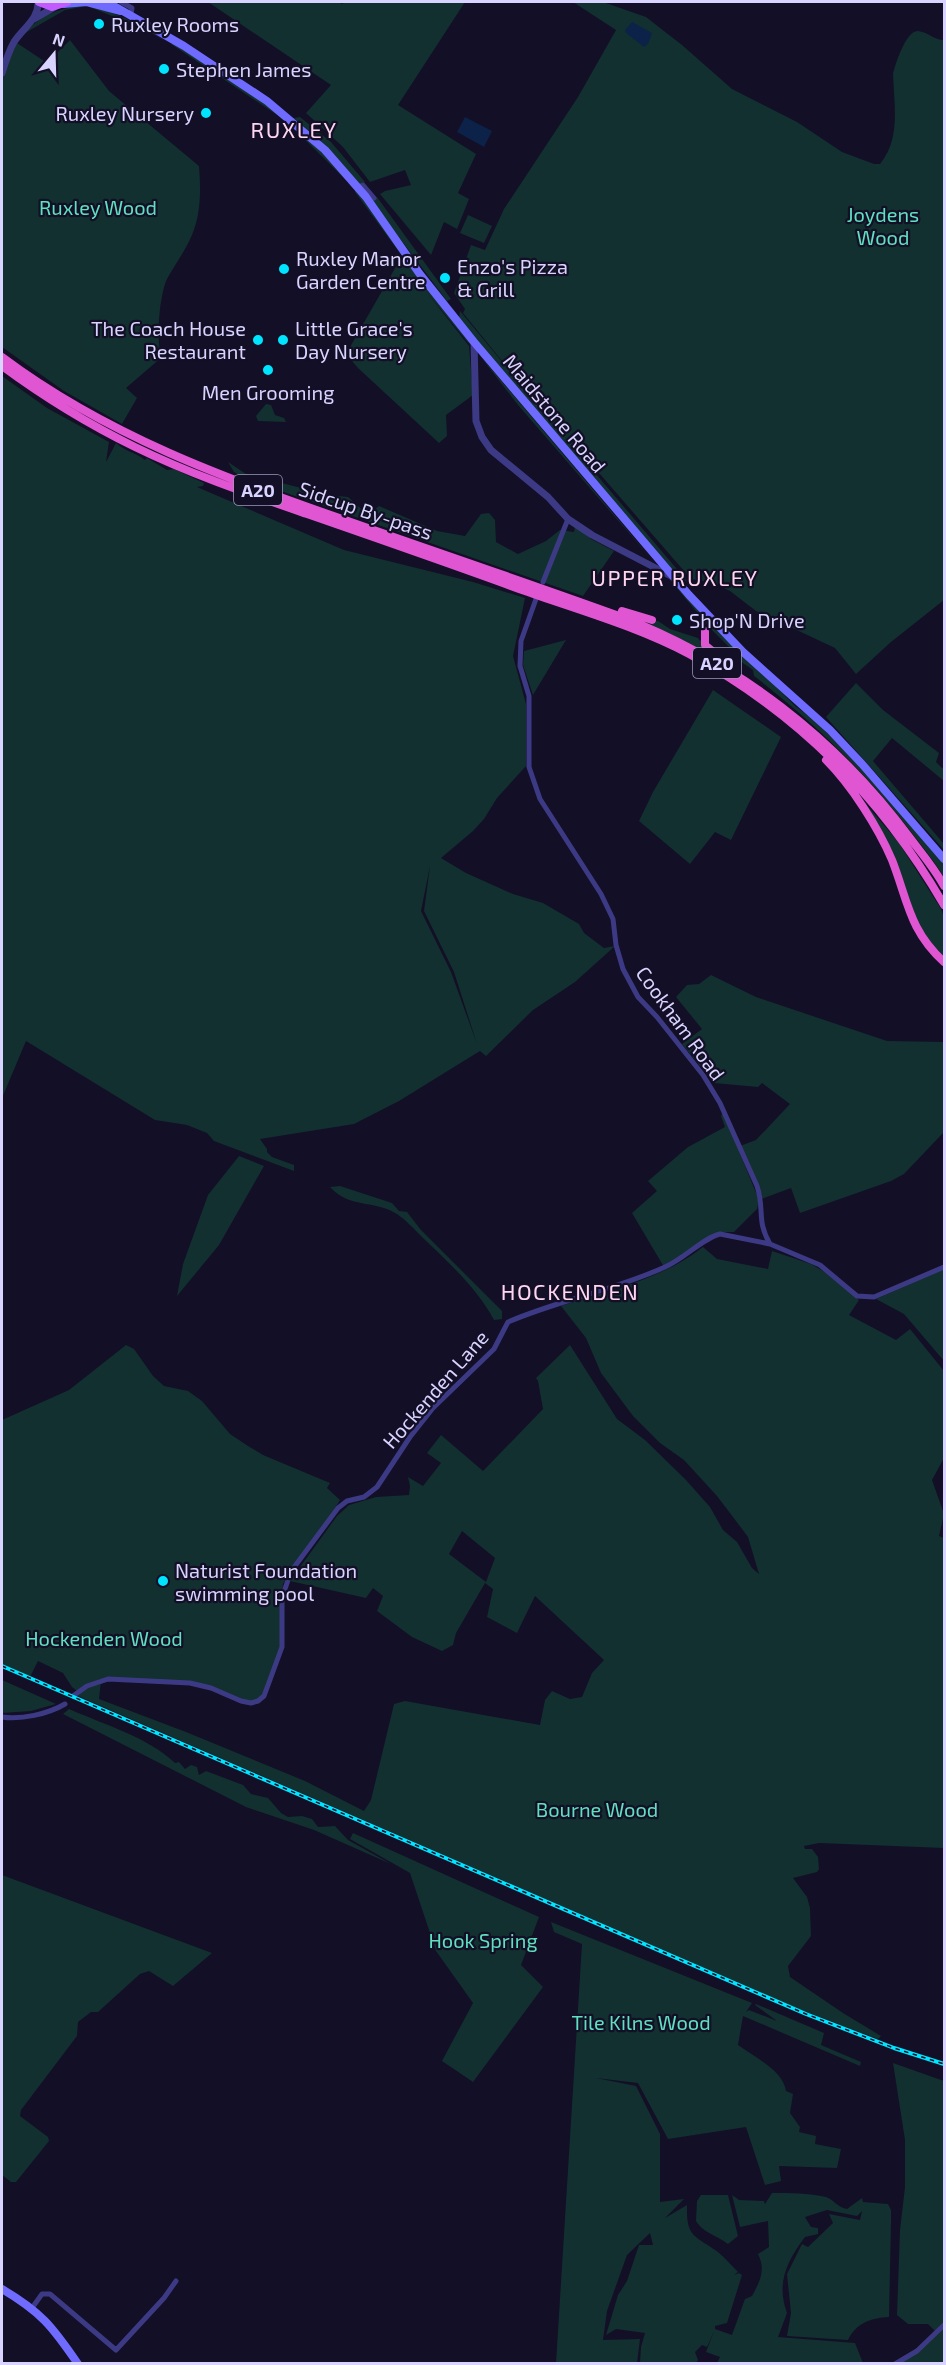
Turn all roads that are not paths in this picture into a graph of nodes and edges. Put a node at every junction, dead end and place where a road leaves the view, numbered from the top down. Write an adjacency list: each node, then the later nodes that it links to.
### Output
1 (39, 2): 4 (main road); 6 (street)
2 (107, 2): 5 (main road, Maidstone Road)
3 (121, 2): 5 (street)
4 (62, 4): 5 (main road, Maidstone Road); 6 (street)
5 (127, 14): 8 (main road, Maidstone Road)
6 (34, 19): 7 (street)
7 (2, 73)
8 (358, 187): 9 (street); 10 (main road, Maidstone Road)
9 (374, 198)
10 (474, 342): 13 (street); 14 (main road, Maidstone Road)
11 (2, 357): 16 (highway, Sidcup By-pass / A20)
12 (2, 366): 16 (highway, Sidcup By-pass / A20)
13 (568, 519): 14 (street); 15 (street)
14 (673, 577): 25 (main road, Maidstone Road)
15 (543, 582)
16 (531, 589): 17 (highway, A20)
17 (547, 594): 18 (highway, A20); 23 (highway, A20)
18 (563, 596): 20 (highway); 22 (highway, A20)
19 (536, 599): 29 (street, Cookham Road)
20 (652, 620)
21 (705, 631): 22 (highway)
22 (778, 704): 24 (highway, A20)
23 (783, 717): 24 (highway, A20); 28 (highway, A20)
24 (857, 779): 26 (highway, A20); 27 (highway, A20)
25 (945, 859)
26 (945, 886)
27 (945, 905)
28 (945, 962)
29 (762, 1230): 30 (street); 31 (street, Cookham Road)
30 (756, 1240): 31 (street, Hockenden Lane); 33 (street, Hockenden Lane)
31 (770, 1244): 32 (street, Hockenden Lane)
32 (945, 1267)
33 (73, 1696)
34 (65, 1704): 35 (street)
35 (2, 1717)
36 (176, 2281): 38 (street)
37 (2, 2289): 38 (main road)
38 (32, 2308): 40 (main road)
39 (945, 2325): 41 (street)
40 (78, 2364)
41 (895, 2364)

